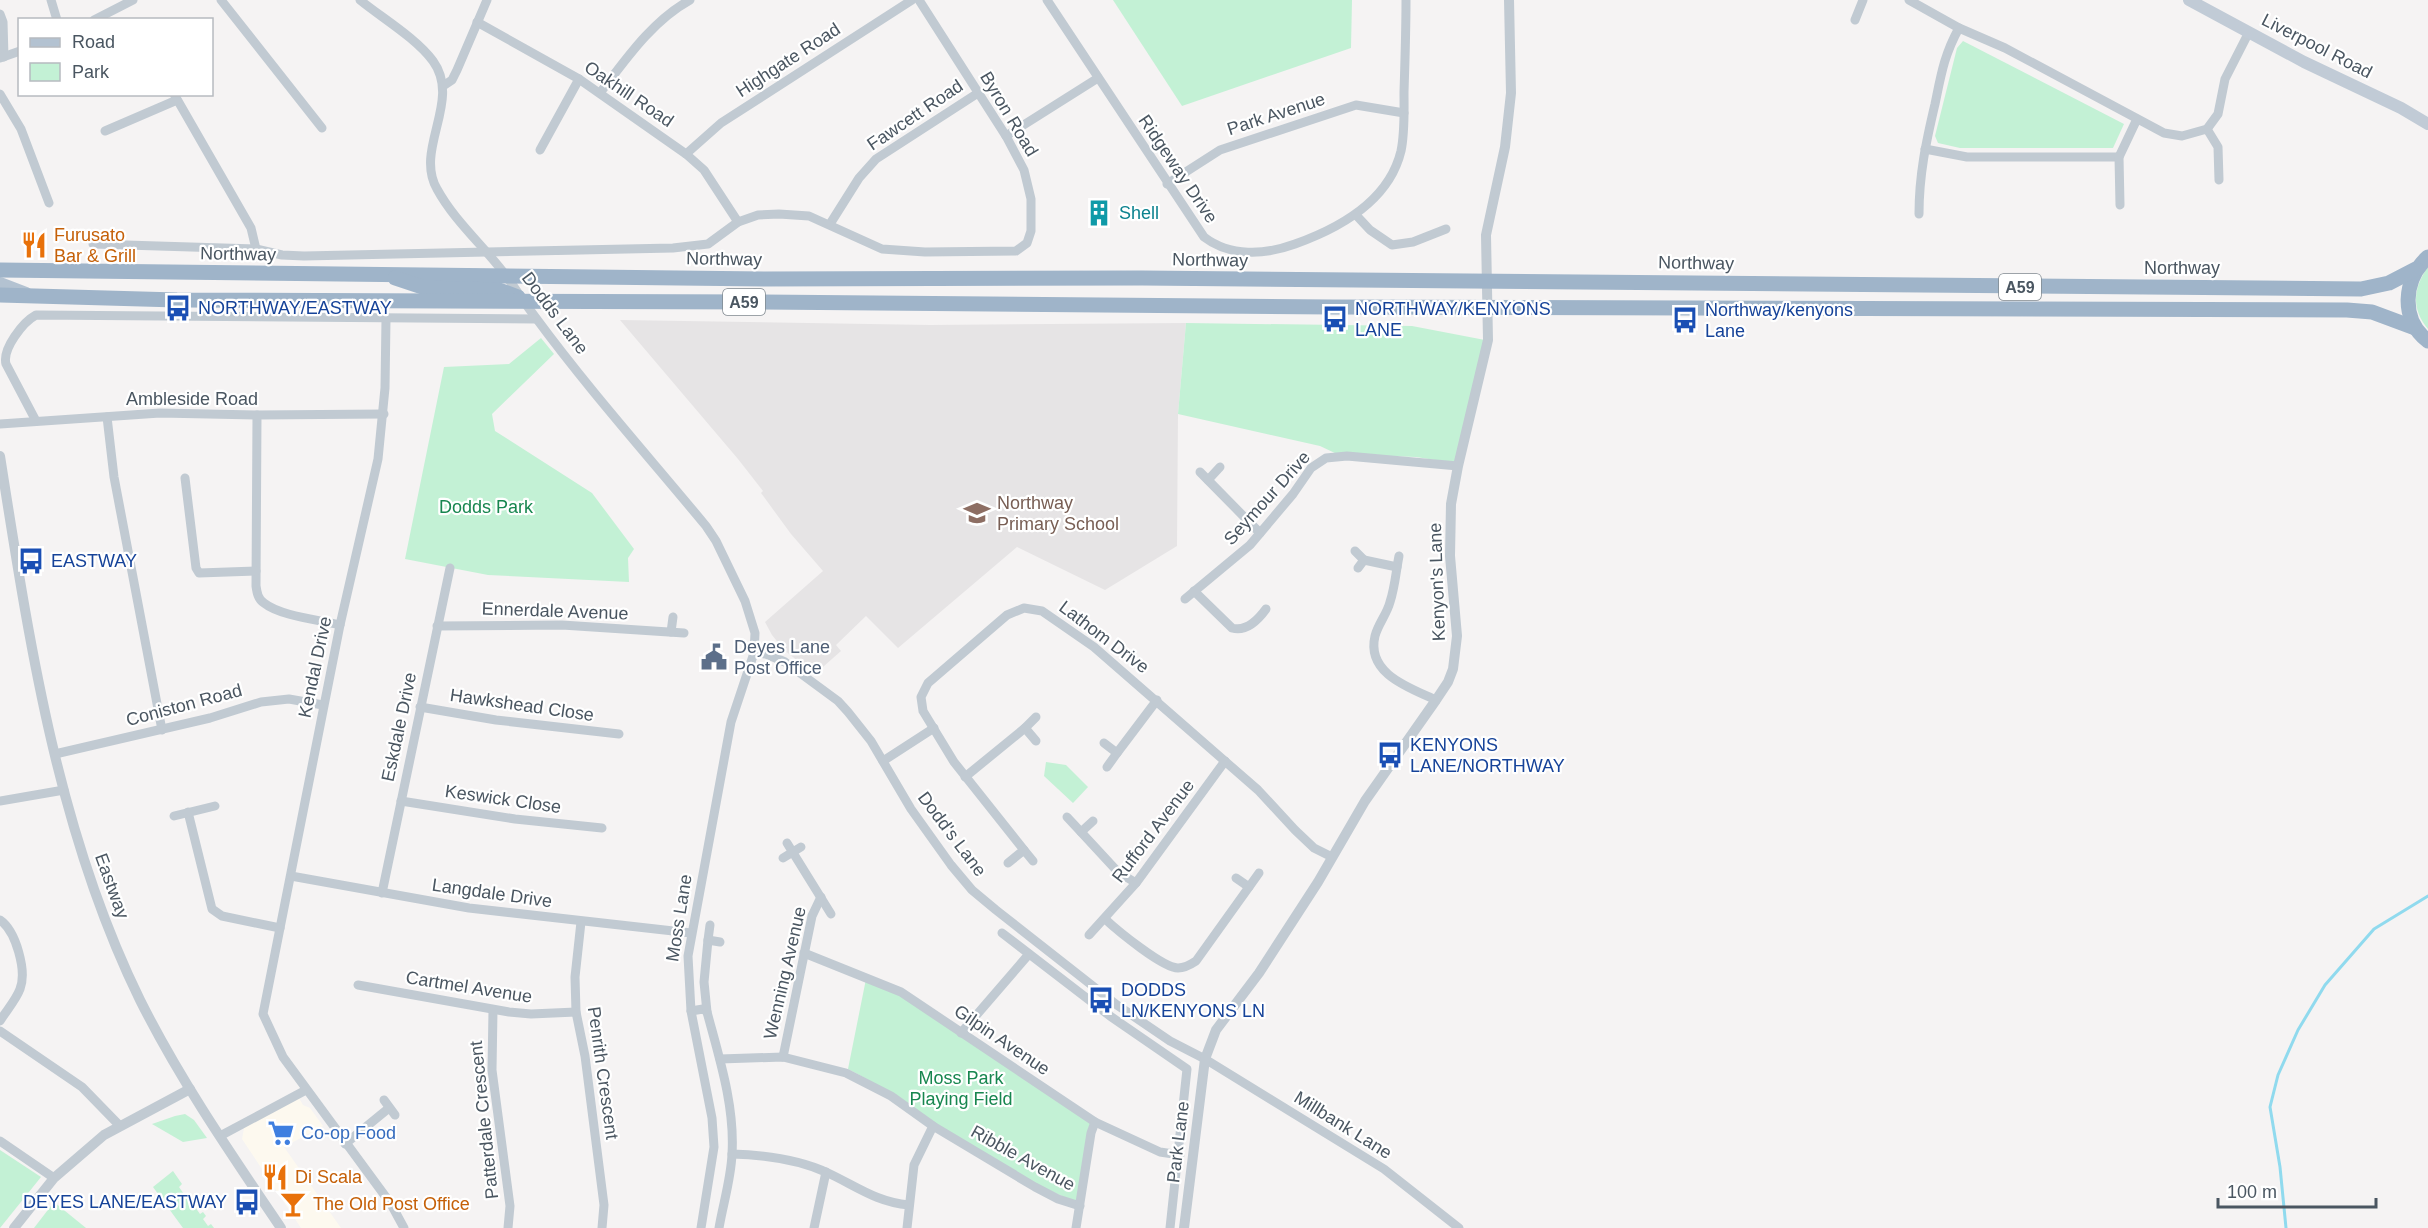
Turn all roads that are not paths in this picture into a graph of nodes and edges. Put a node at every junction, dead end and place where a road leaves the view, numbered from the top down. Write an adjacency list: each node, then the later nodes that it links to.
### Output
1 (51, 0): 17 (street)
2 (133, 0): 15 (street)
3 (221, 0): 36 (street)
4 (360, 0): 28 (street)
5 (487, 0): 21 (street)
6 (690, 0): 29 (street)
7 (912, 0): 42 (street, Highgate Road)
8 (919, 0): 30 (street, Byron Road)
9 (1047, 0): 26 (street, Ridgeway Drive)
10 (1406, 0): 33 (street, Ridgeway Drive)
11 (1509, 0): 62 (street, Kenyon's Lane)
12 (1863, 0): 20 (street)
13 (1909, 0): 22 (street)
14 (2189, 0): 23 (main road, Liverpool Road)
15 (117, 10): 18 (street); 19 (street)
16 (0, 14): 25 (street)
17 (56, 18)
18 (99, 18)
19 (122, 18)
20 (1855, 20)
21 (477, 22): 27 (street, Oakhill Road); 28 (street)
22 (1959, 28): 34 (street); 40 (street)
23 (2249, 32): 35 (main road, Liverpool Road); 37 (street)
24 (18, 52): 25 (street)
25 (2, 58)
26 (1098, 78): 39 (street); 45 (street, Ridgeway Drive)
27 (579, 79): 29 (street, Oakhill Road); 41 (street)
28 (442, 86): 56 (street, Dodds Lane)
29 (600, 93): 42 (street, Oakhill Road)
30 (978, 93): 39 (street, Byron Road); 51 (street, Fawcett Road)
31 (0, 94): 46 (street)
32 (176, 97): 38 (street); 54 (street)
33 (1404, 113): 45 (street, Park Avenue); 49 (street, Ridgeway Drive)
34 (2137, 119): 37 (street); 43 (street)
35 (2428, 124)
36 (322, 128)
37 (2207, 129): 44 (street)
38 (105, 131)
39 (1006, 136): 55 (street, Byron Road)
40 (1925, 149): 43 (street); 48 (street)
41 (540, 150)
42 (686, 154): 50 (street, Oakhill Road)
43 (2119, 157): 47 (street)
44 (2219, 180)
45 (1167, 184): 49 (street, Ridgeway Drive)
46 (49, 203)
47 (2120, 205)
48 (1919, 214)
49 (1356, 215): 52 (street)
50 (738, 222): 51 (street, Northway); 56 (street, Northway)
51 (830, 224): 55 (street, Northway)
52 (1446, 229)
53 (93, 244): 54 (street, Northway)
54 (256, 249): 56 (street, Northway)
55 (1016, 251)
56 (486, 253): 61 (street, Dodds Lane)
57 (2428, 258): 58 (highway, A59)
58 (2416, 269): 62 (highway, Northway / A59); 70 (highway, A59)
59 (0, 270): 60 (highway, Northway / A59)
60 (387, 275): 61 (highway, Northway / A59); 66 (highway)
61 (507, 276): 62 (highway, Northway / A59); 66 (street, Dodds Lane)
62 (1488, 282): 67 (street, Kenyon's Lane)
63 (0, 285): 65 (main road)
64 (0, 295): 65 (highway, A59)
65 (31, 296): 66 (highway, A59)
66 (523, 300): 67 (highway, A59); 68 (street, Dodds Lane)
67 (1489, 307): 70 (highway, A59); 78 (street, Kenyon's Lane)
68 (536, 318): 69 (street); 99 (street, Dodds Lane)
69 (386, 319): 72 (street, Kendal Drive); 75 (street)
70 (2415, 327): 71 (highway, A59)
71 (2428, 341)
72 (384, 414): 73 (street, Ambleside Road); 94 (street, Kendal Drive)
73 (257, 415): 74 (street, Ambleside Road); 90 (street)
74 (107, 417): 75 (street, Ambleside Road); 107 (street)
75 (36, 421): 76 (street, Ambleside Road)
76 (0, 424)
77 (0, 458): 112 (street, Eastway)
78 (1458, 466): 83 (street, Seymour Drive); 101 (street, Kenyon's Lane)
79 (1220, 468): 82 (street)
80 (1200, 472): 82 (street)
81 (185, 478): 90 (street)
82 (1208, 480): 83 (street)
83 (1260, 533): 91 (street, Seymour Drive)
84 (1355, 551): 86 (street)
85 (1399, 556): 87 (street)
86 (1365, 560): 87 (street); 89 (street)
87 (1396, 567): 101 (street)
88 (450, 568): 95 (street, Eskdale Drive)
89 (1358, 568)
90 (256, 571): 94 (street)
91 (1194, 591): 92 (street, Seymour Drive); 96 (street)
92 (1185, 599)
93 (673, 617): 97 (street)
94 (340, 625): 102 (street, Kendal Drive)
95 (438, 626): 97 (street, Ennerdale Avenue); 103 (street, Eskdale Drive)
96 (1268, 626)
97 (671, 632): 98 (street, Ennerdale Avenue)
98 (684, 633)
99 (754, 653): 113 (street, Dodd's Lane); 148 (street, Moss Lane)
100 (1157, 700): 105 (street, Lathom Drive); 111 (street); 114 (street, Lathom Drive)
101 (1436, 700): 131 (street, Kenyon's Lane)
102 (324, 705): 107 (street, Coniston Road); 136 (street, Kendal Drive)
103 (420, 707): 108 (street, Hawkshead Close); 119 (street, Eskdale Drive)
104 (1036, 717): 106 (street)
105 (933, 728): 113 (street); 116 (street, Lathom Drive)
106 (1025, 728): 109 (street); 116 (street)
107 (162, 730): 112 (street, Coniston Road)
108 (619, 734)
109 (1036, 741)
110 (1104, 743): 111 (street)
111 (1117, 753): 115 (street)
112 (55, 754): 117 (street, Eastway)
113 (883, 760): 156 (street, Dodd's Lane)
114 (1225, 761): 131 (street, Lathom Drive); 138 (street, Rufford Avenue)
115 (1107, 767)
116 (965, 777): 129 (street, Lathom Drive)
117 (64, 790): 118 (street); 168 (street, Eastway)
118 (0, 801)
119 (401, 801): 125 (street, Keswick Close); 140 (street, Eskdale Drive)
120 (215, 806): 121 (street)
121 (188, 812): 122 (street); 147 (street)
122 (174, 816)
123 (1067, 817): 126 (street)
124 (1093, 820): 126 (street)
125 (602, 828)
126 (1081, 831): 138 (street)
127 (787, 843): 130 (street, Wenning Avenue)
128 (801, 847): 130 (street)
129 (1024, 850): 133 (street, Lathom Drive); 134 (street)
130 (793, 852): 132 (street); 141 (street, Wenning Avenue)
131 (1332, 857): 167 (street, Kenyon's Lane)
132 (783, 858)
133 (1033, 861)
134 (1008, 863)
135 (1259, 873): 139 (street)
136 (291, 876): 140 (street, Langdale Drive); 147 (street, Kendal Drive)
137 (1236, 878): 139 (street)
138 (1136, 883): 143 (street, Rufford Avenue)
139 (1249, 887): 143 (street)
140 (382, 893): 145 (street, Langdale Drive)
141 (821, 897): 142 (street, Wenning Avenue); 153 (street, Wenning Avenue)
142 (831, 914)
143 (1105, 919): 150 (street, Rufford Avenue)
144 (0, 920): 162 (street)
145 (581, 922): 148 (street, Langdale Drive); 158 (street, Penrith Crescent)
146 (710, 926): 151 (street, Moss Lane)
147 (280, 928): 169 (street, Kendal Drive)
148 (691, 933): 159 (street, Moss Lane)
149 (1002, 933): 154 (street)
150 (1089, 935)
151 (708, 940): 152 (street, Moss Lane); 160 (street, Moss Lane)
152 (720, 942)
153 (804, 953): 164 (street, Gilpin Avenue); 165 (street, Wenning Avenue)
154 (1029, 954): 161 (street); 164 (street)
155 (358, 985): 157 (street, Cartmel Avenue)
156 (1118, 1005): 161 (street); 167 (street, Dodd's Lane)
157 (493, 1010): 158 (street, Cartmel Avenue); 186 (street, Patterdale Crescent)
158 (576, 1011): 187 (street, Penrith Crescent)
159 (691, 1011): 160 (street); 188 (street, Moss Lane)
160 (707, 1012): 166 (street, Moss Lane)
161 (1110, 1016): 178 (street, Park Lane)
162 (0, 1021)
163 (0, 1031): 172 (street)
164 (962, 1033): 171 (street, Gilpin Avenue)
165 (783, 1057): 166 (street, Ribble Avenue); 173 (street, Ribble Avenue)
166 (720, 1059): 177 (street, Moss Lane)
167 (1205, 1059): 194 (street, Park Lane); 195 (street, Millbank Lane)
168 (190, 1089): 172 (street); 174 (street, Eastway)
169 (306, 1090): 174 (street); 176 (street)
170 (389, 1108): 176 (street)
171 (1095, 1122): 178 (street, Gilpin Avenue); 182 (street)
172 (119, 1125): 180 (street)
173 (933, 1126): 181 (street); 182 (street, Ribble Avenue)
174 (220, 1136): 184 (street, Eastway)
175 (0, 1141): 180 (street)
176 (345, 1144): 185 (street)
177 (732, 1154): 179 (street); 189 (street, Moss Lane)
178 (1180, 1155): 193 (street, Park Lane)
179 (826, 1172): 181 (street); 190 (street)
180 (54, 1178): 183 (street)
181 (909, 1205): 191 (street)
182 (1080, 1206): 192 (street)
183 (14, 1228)
184 (281, 1228)
185 (404, 1228)
186 (508, 1228)
187 (602, 1228)
188 (701, 1228)
189 (719, 1228)
190 (814, 1228)
191 (907, 1228)
192 (1077, 1228)
193 (1170, 1228)
194 (1184, 1228)
195 (1458, 1228)

